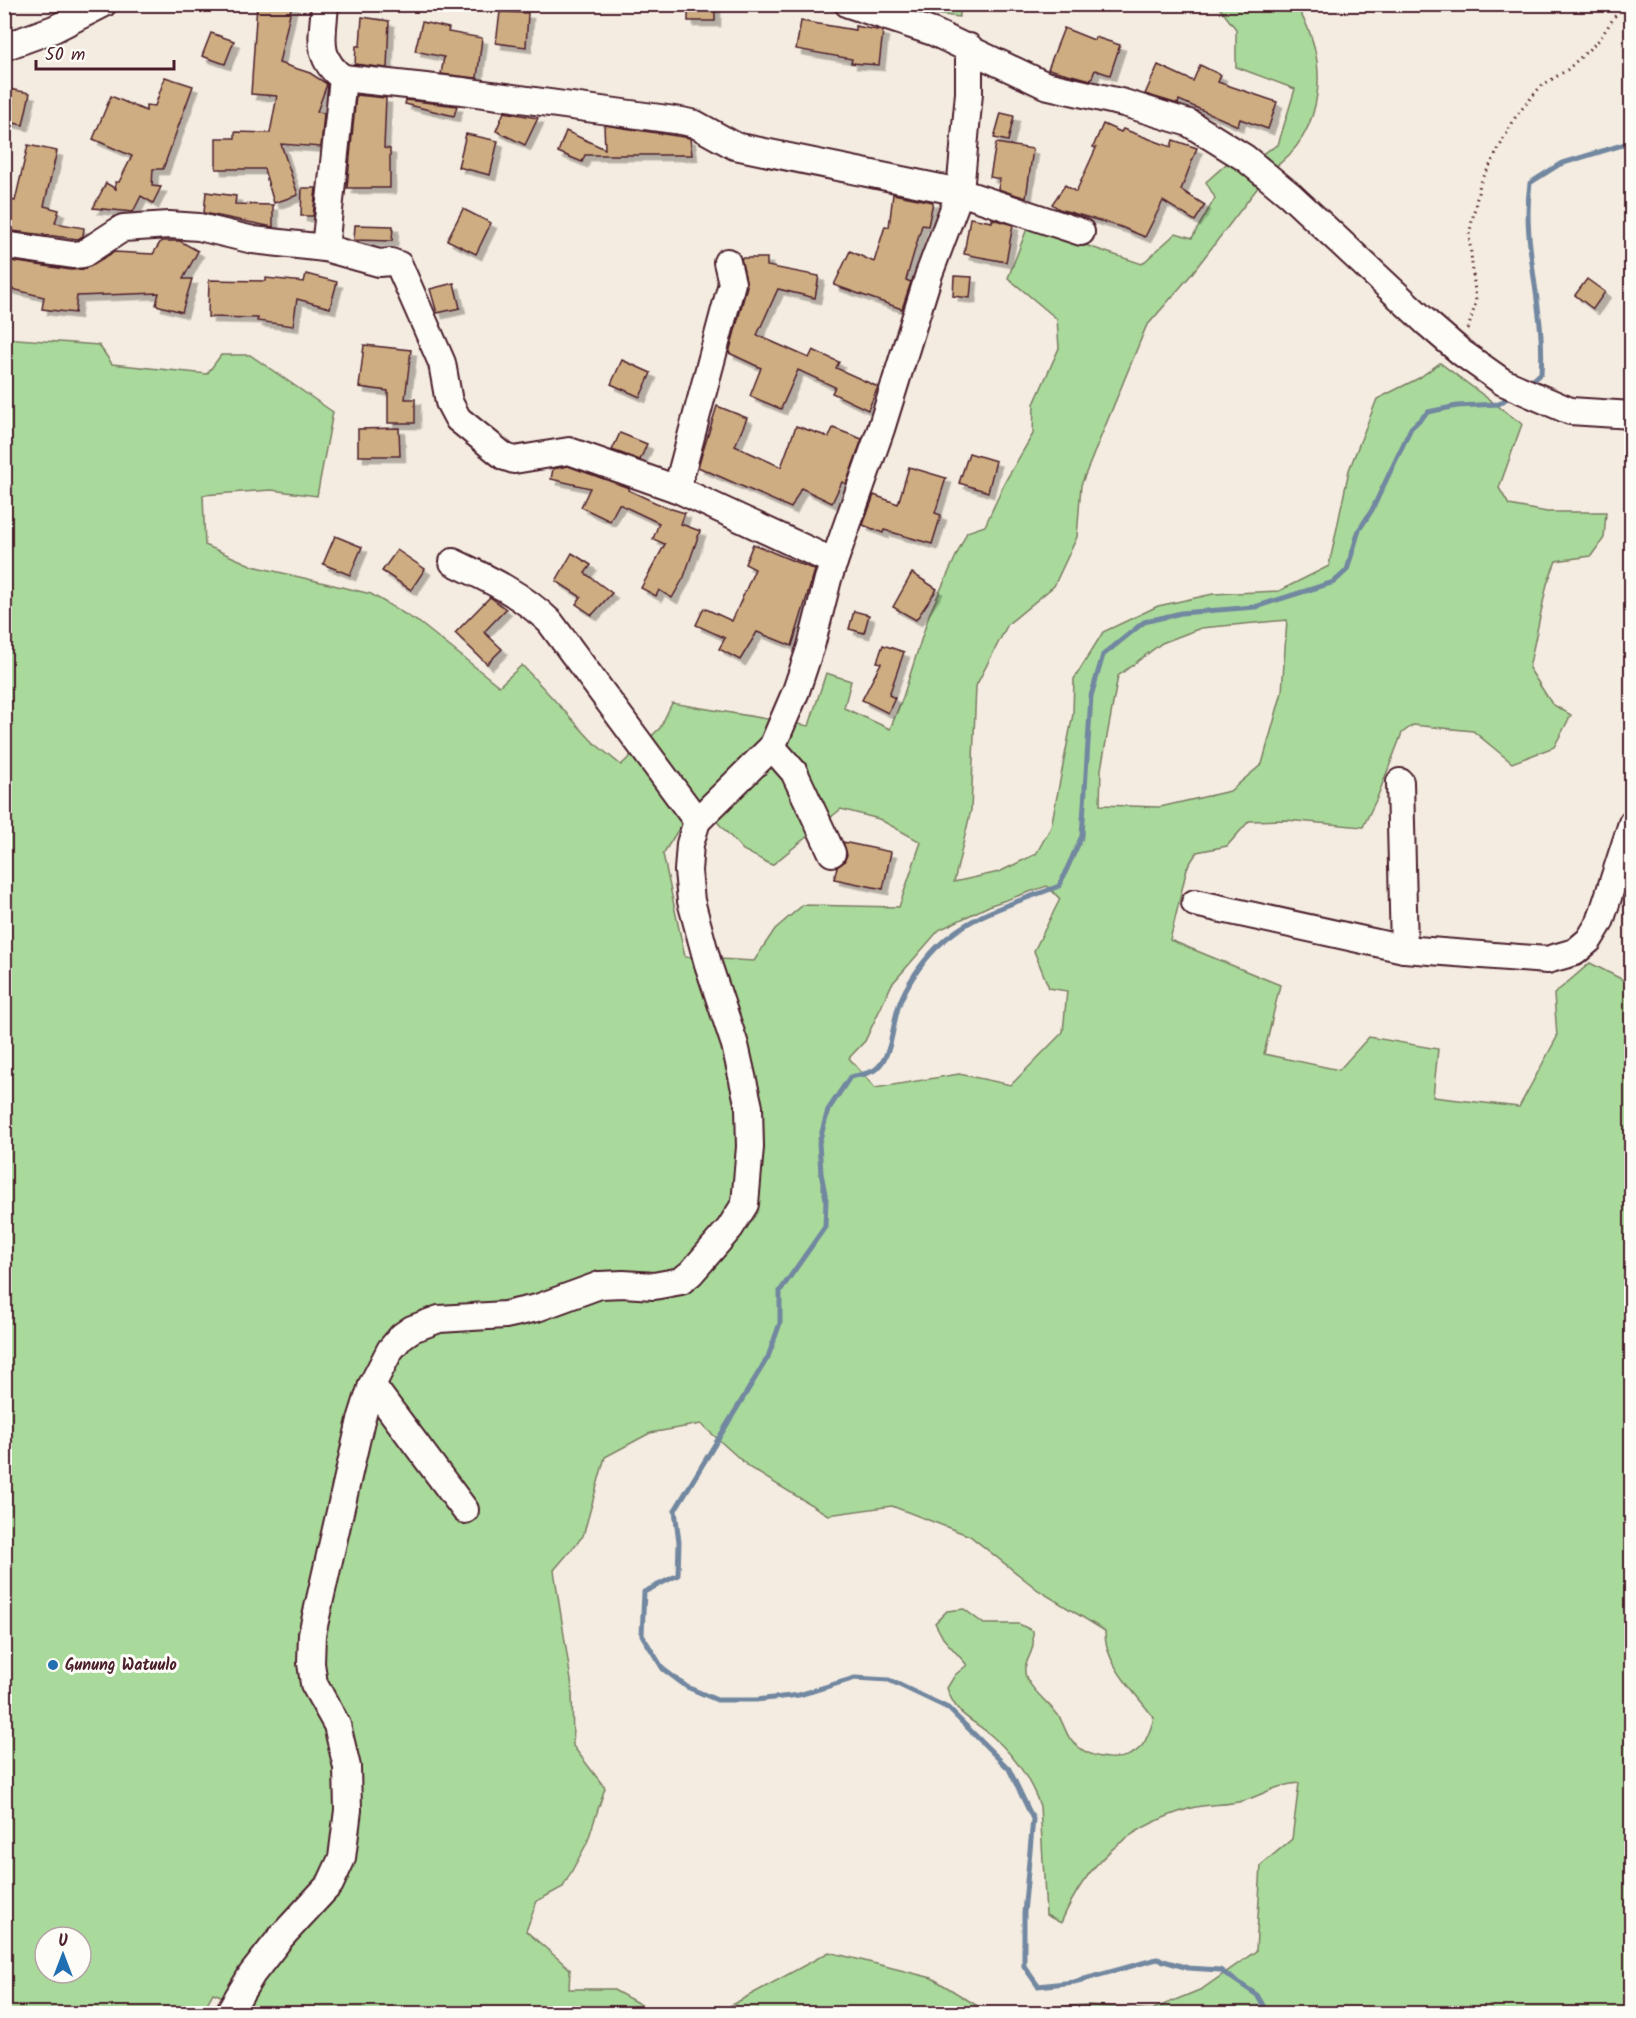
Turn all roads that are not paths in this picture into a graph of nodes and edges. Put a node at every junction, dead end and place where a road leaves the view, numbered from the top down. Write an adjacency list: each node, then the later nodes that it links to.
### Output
1 (103, 4): 5 (street)
2 (325, 4): 6 (street)
3 (848, 4): 4 (street)
4 (969, 46): 7 (street); 12 (street)
5 (4, 48)
6 (344, 78): 7 (street); 10 (street)
7 (960, 192): 8 (street); 15 (street)
8 (1081, 232)
9 (4, 245): 10 (street)
10 (326, 248): 13 (street)
11 (727, 262): 13 (street)
12 (1632, 415)
13 (677, 489): 15 (street)
14 (453, 562): 18 (street)
15 (834, 562): 16 (street)
16 (772, 747): 18 (street); 20 (street)
17 (1400, 782): 22 (street)
18 (697, 821): 23 (street)
19 (1632, 823): 22 (street)
20 (832, 853)
21 (1195, 903): 22 (street)
22 (1404, 949)
23 (372, 1385): 24 (street); 25 (street)
24 (465, 1510)
25 (228, 2013)

